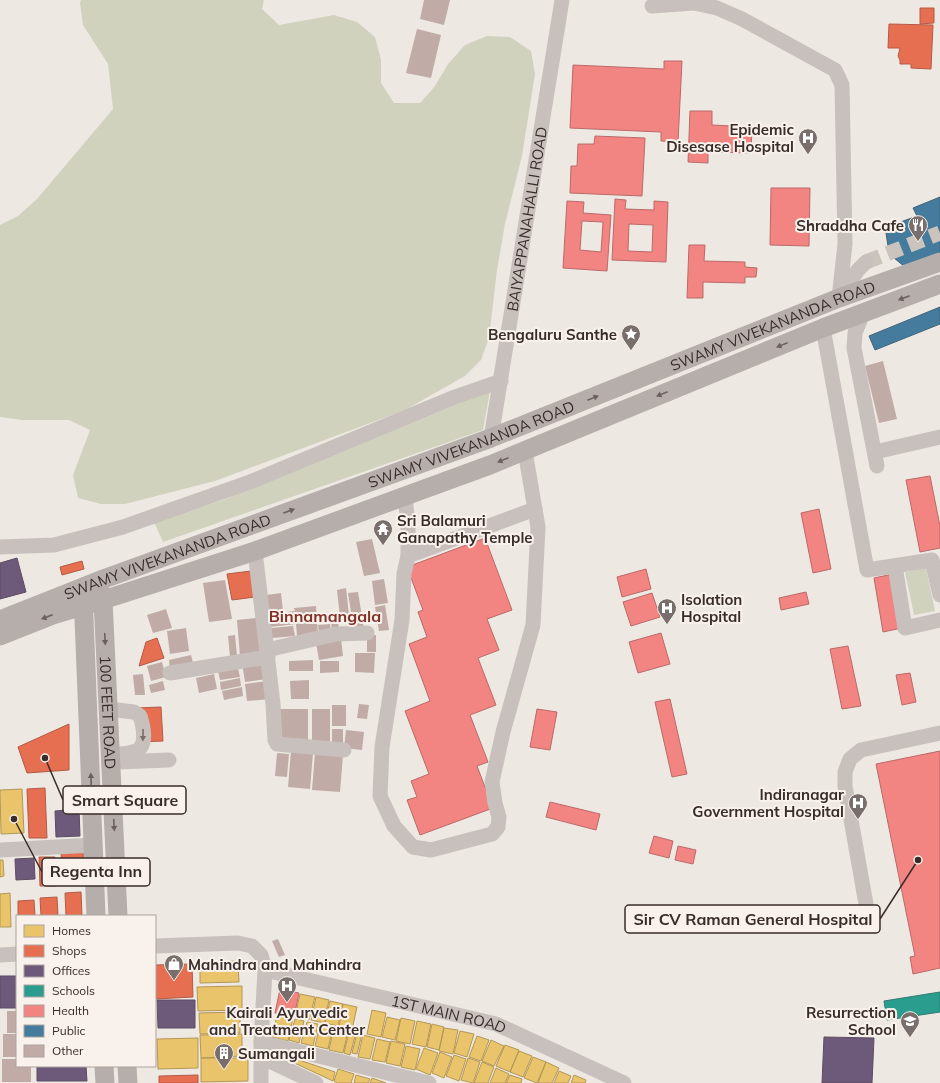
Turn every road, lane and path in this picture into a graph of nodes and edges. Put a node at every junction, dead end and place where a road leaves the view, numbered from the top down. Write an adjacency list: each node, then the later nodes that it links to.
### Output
1 (562, 0): 9 (street, BAIYAPPANAHALLI ROAD)
2 (652, 6): 6 (street)
3 (866, 262): 6 (street)
4 (940, 262): 6 (main road, SWAMY VIVEKANANDA ROAD)
5 (940, 284): 7 (main road, SWAMY VIVEKANANDA ROAD, one-way to 7)
6 (839, 298): 11 (main road, SWAMY VIVEKANANDA ROAD, one-way to 6)
7 (863, 313): 8 (main road, SWAMY VIVEKANANDA ROAD); 10 (street)
8 (823, 328): 12 (main road, SWAMY VIVEKANANDA ROAD, one-way to 12); 18 (street)
9 (501, 381): 11 (street, BAIYAPPANAHALLI ROAD); 15 (street)
10 (940, 437)
11 (492, 438): 19 (main road, SWAMY VIVEKANANDA ROAD, one-way to 11)
12 (525, 450): 13 (main road, SWAMY VIVEKANANDA ROAD, one-way to 13); 14 (street)
13 (405, 496): 16 (main road, SWAMY VIVEKANANDA ROAD); 17 (street)
14 (535, 509): 17 (street); 17 (street)
15 (0, 547)
16 (255, 551): 21 (main road, SWAMY VIVEKANANDA ROAD); 26 (street)
17 (408, 556)
18 (895, 566): 20 (street); 23 (street)
19 (88, 591): 21 (main road, SWAMY VIVEKANANDA ROAD); 22 (main road, SWAMY VIVEKANANDA ROAD); 25 (main road, SWAMY VIVEKANANDA ROAD, one-way to 25); 33 (main road, 100 FEET ROAD, one-way to 19)
20 (940, 595)
21 (103, 600): 28 (main road, 100 FEET ROAD, one-way to 28)
22 (0, 620)
23 (940, 620)
24 (367, 633): 26 (street)
25 (0, 636)
26 (267, 654): 27 (street); 30 (street)
27 (170, 673)
28 (108, 709): 31 (main road, 100 FEET ROAD); 31 (street, one-way to 31)
29 (940, 733): 35 (street)
30 (344, 750)
31 (110, 758): 32 (street); 37 (main road, 100 FEET ROAD, one-way to 37)
32 (169, 760)
33 (94, 845): 34 (street); 36 (main road, 100 FEET ROAD)
34 (0, 850)
35 (866, 904)
36 (96, 915)
37 (118, 915)
38 (156, 946): 41 (street)
39 (16, 954): 40 (street)
40 (0, 955)
41 (265, 970): 42 (street); 50 (street, 1ST MAIN ROAD)
42 (261, 1050): 47 (street); 48 (street); 49 (street)
43 (104, 1067): 45 (main road)
44 (127, 1067): 46 (main road)
45 (105, 1083)
46 (128, 1083)
47 (261, 1083)
48 (316, 1083)
49 (430, 1083)
50 (624, 1083)

